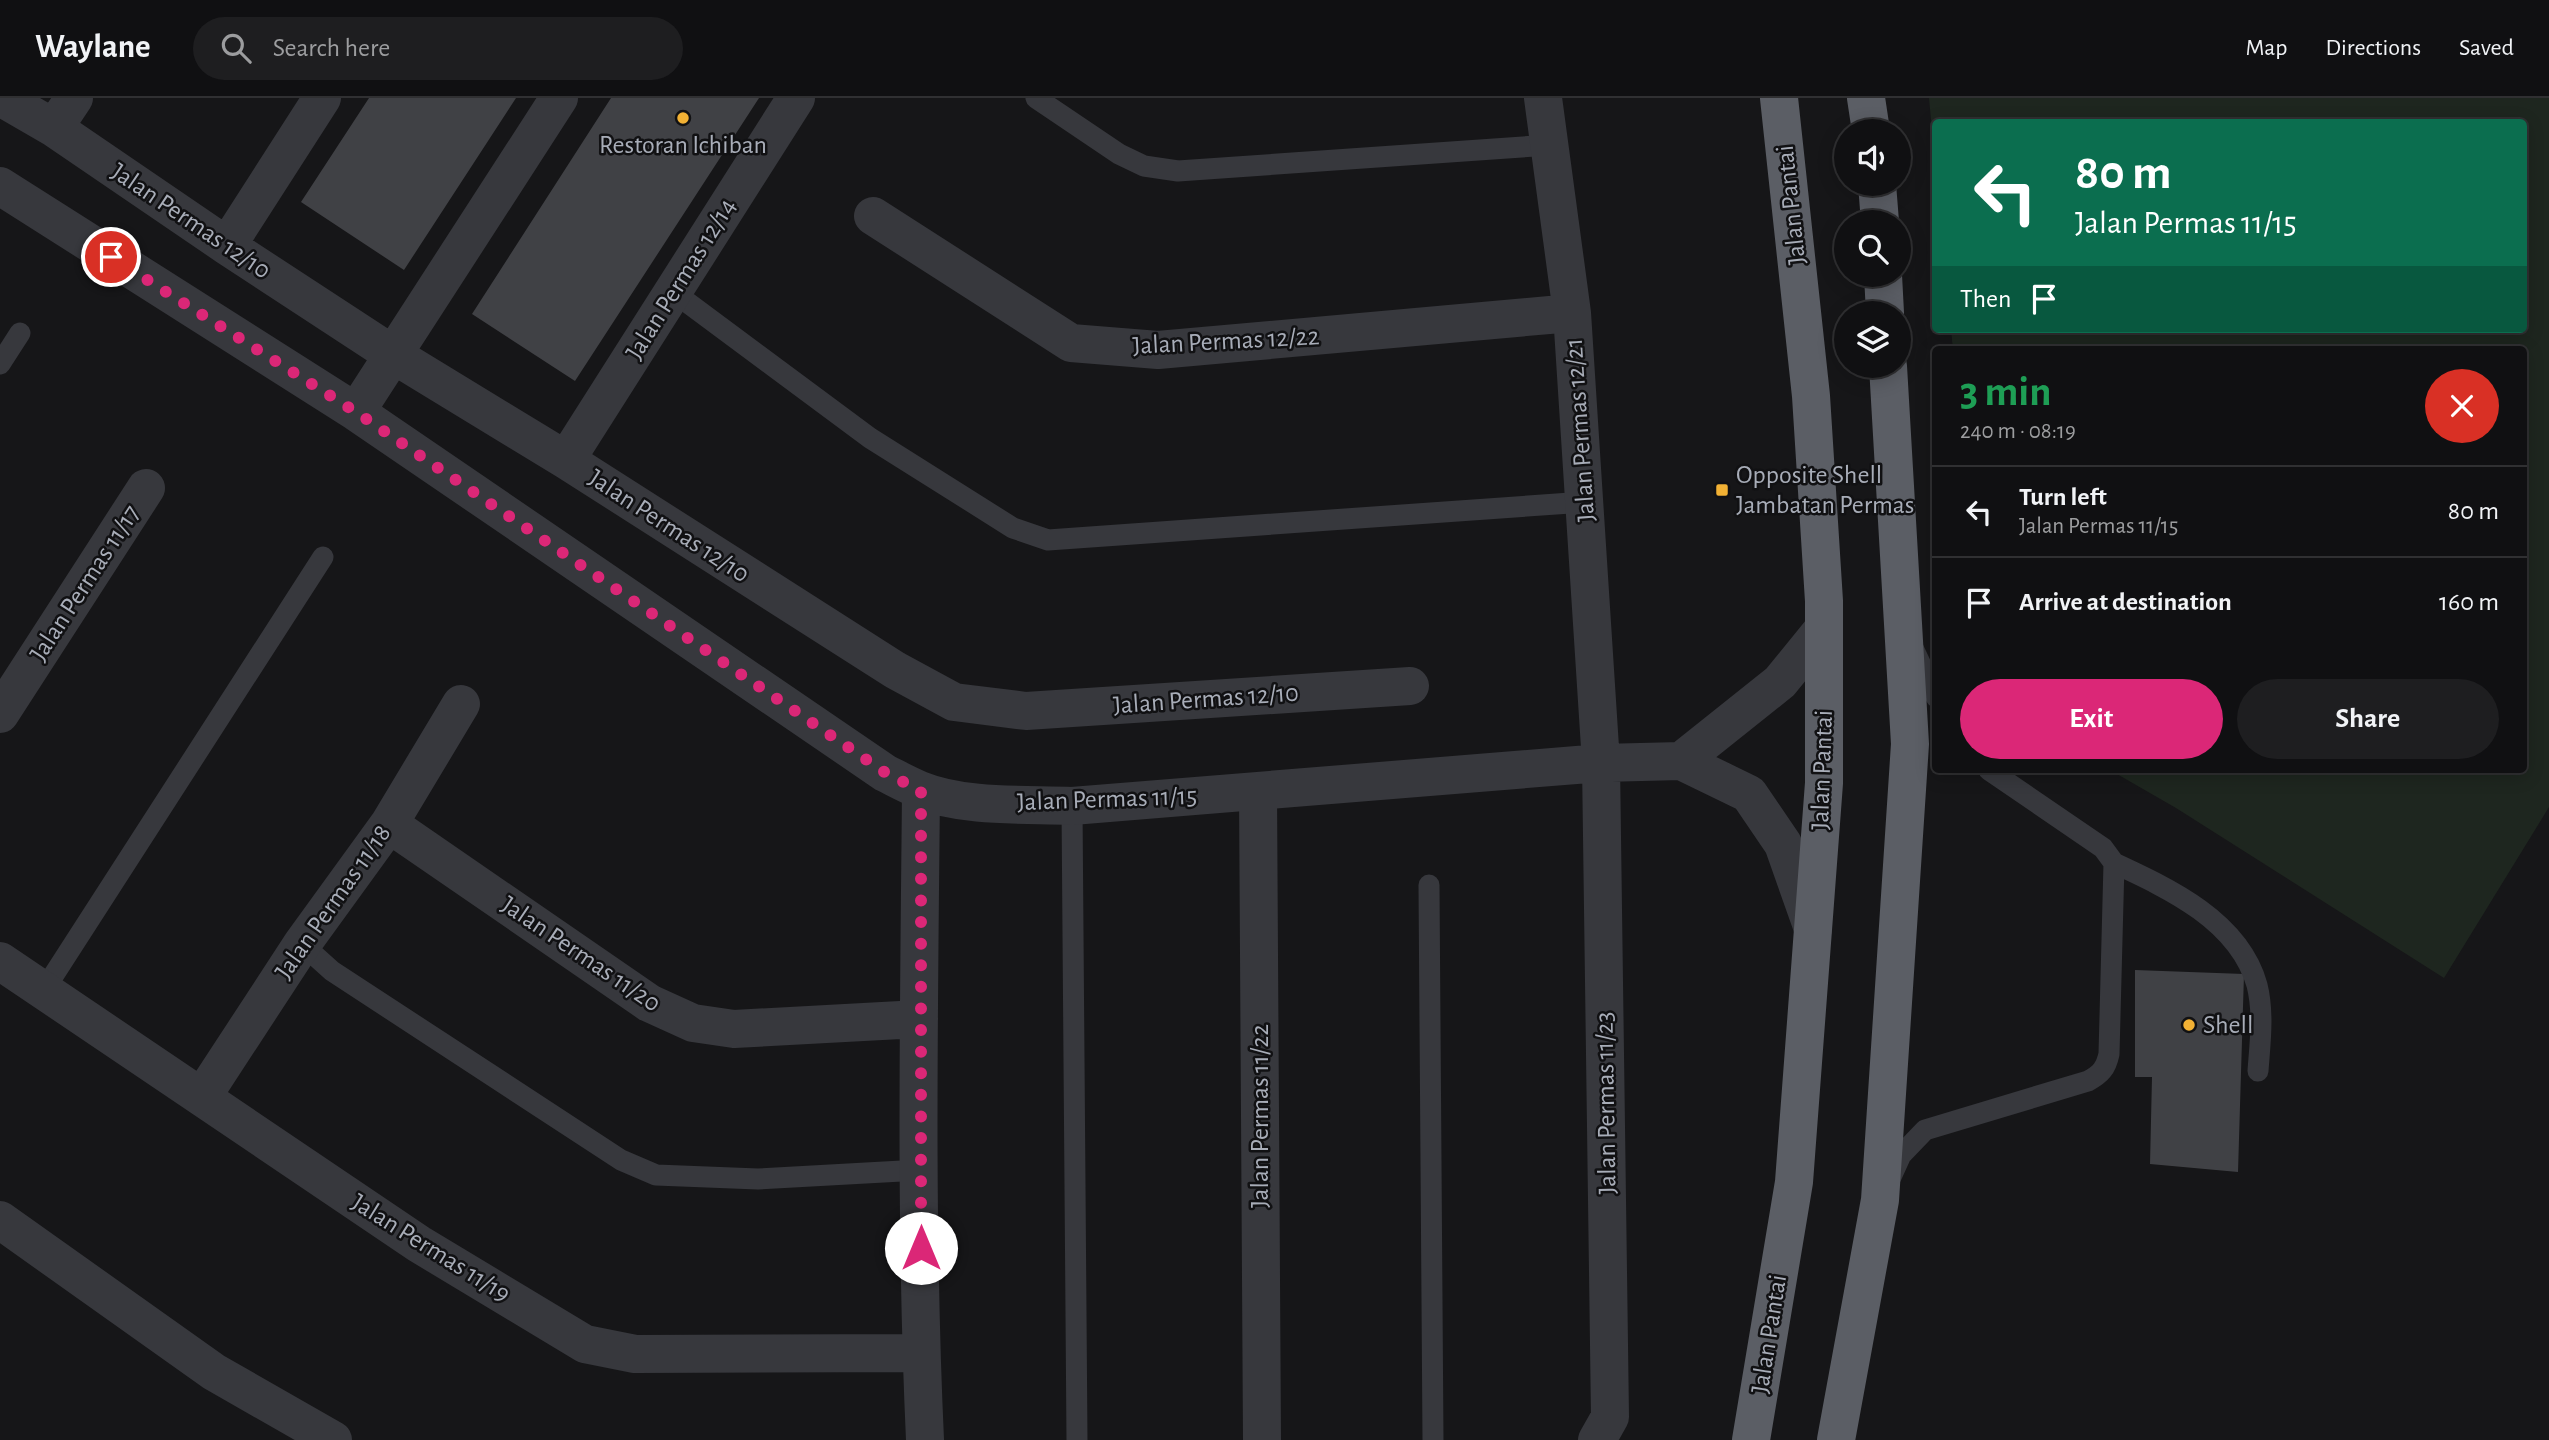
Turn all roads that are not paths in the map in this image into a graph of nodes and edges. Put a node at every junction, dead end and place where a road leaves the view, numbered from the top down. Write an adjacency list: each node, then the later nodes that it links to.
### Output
1 (2, 98): 9 (street, Jalan Permas 12/10)
2 (321, 98): 14 (street)
3 (559, 98): 18 (street)
4 (796, 98): 15 (street, Jalan Permas 12/14)
5 (1036, 98): 11 (lane)
6 (1543, 98): 11 (street, Jalan Permas 12/21)
7 (1779, 98): 27 (highway, Jalan Pantai)
8 (1866, 98): 10 (highway)
9 (64, 113): 14 (street, Jalan Permas 12/10)
10 (1869, 119)
11 (1550, 145): 16 (street, Jalan Permas 12/21)
12 (0, 186): 21 (street, Jalan Permas 11/15)
13 (873, 216): 16 (street, Jalan Permas 12/22)
14 (227, 246): 18 (street, Jalan Permas 12/10)
15 (673, 291): 22 (street, Jalan Permas 12/14); 24 (lane)
16 (1572, 313): 24 (street, Jalan Permas 12/21)
17 (20, 333): 19 (lane)
18 (392, 354): 21 (street); 22 (street, Jalan Permas 12/10)
19 (0, 365)
20 (1889, 378): 26 (highway)
21 (356, 412): 35 (street, Jalan Permas 11/15)
22 (566, 460): 28 (street, Jalan Permas 12/10)
23 (146, 488): 31 (street, Jalan Permas 11/17)
24 (1585, 502): 33 (street, Jalan Permas 12/21)
25 (323, 557): 44 (lane)
26 (1902, 624): 29 (lane); 49 (highway)
27 (1824, 628): 32 (street); 41 (highway, Jalan Pantai)
28 (1410, 686)
29 (1932, 688)
30 (461, 704): 38 (street, Jalan Permas 11/18)
31 (0, 714)
32 (1681, 761): 33 (street, Jalan Permas 11/15); 41 (street, Jalan Permas 11/15)
33 (1601, 763): 36 (street, Jalan Permas 11/15); 57 (street, Jalan Permas 11/23)
34 (1993, 773): 39 (lane)
35 (921, 791): 37 (street, Jalan Permas 11/15); 45 (street)
36 (1258, 791): 37 (street, Jalan Permas 11/15); 55 (street, Jalan Permas 11/22)
37 (1072, 806): 54 (lane)
38 (389, 824): 42 (street, Jalan Permas 11/18); 45 (street, Jalan Permas 11/20)
39 (2114, 863): 46 (lane); 49 (lane)
40 (1429, 885): 56 (lane)
41 (1813, 929): 58 (highway, Jalan Pantai)
42 (302, 944): 47 (street, Jalan Permas 11/18); 48 (lane)
43 (0, 961): 44 (street, Jalan Permas 11/19)
44 (44, 990): 47 (street, Jalan Permas 11/19)
45 (919, 1019): 48 (street)
46 (2258, 1071)
47 (201, 1097): 51 (street, Jalan Permas 11/19)
48 (920, 1170): 51 (street)
49 (1880, 1200): 59 (highway)
50 (0, 1220): 52 (street)
51 (921, 1353): 53 (street)
52 (333, 1440)
53 (925, 1440)
54 (1077, 1440)
55 (1262, 1440)
56 (1433, 1440)
57 (1597, 1440)
58 (1751, 1440)
59 (1836, 1440)

